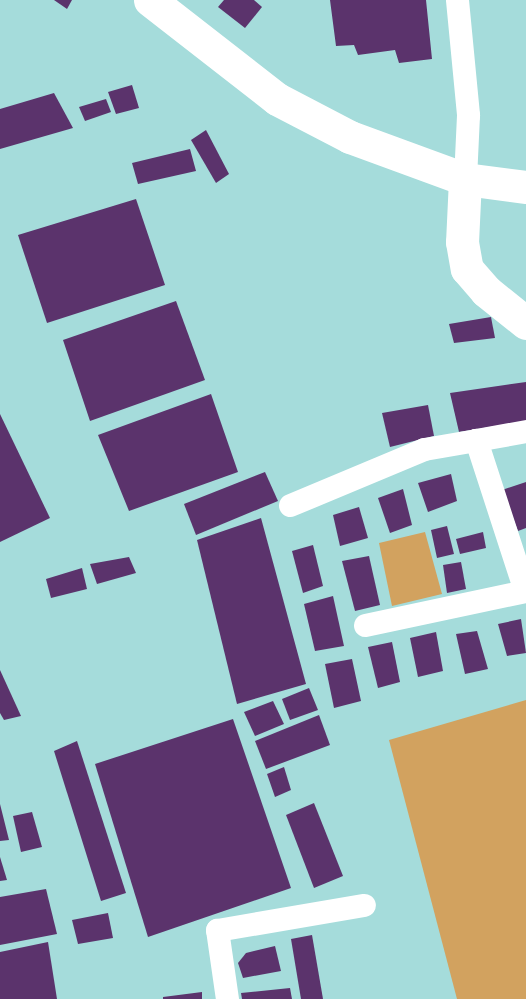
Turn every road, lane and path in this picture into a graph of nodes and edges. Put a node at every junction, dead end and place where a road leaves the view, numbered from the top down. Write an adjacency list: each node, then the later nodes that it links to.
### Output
1 (150, 0): 3 (street)
2 (457, 0): 3 (street)
3 (465, 178): 4 (street); 5 (street)
4 (526, 187)
5 (526, 323)
6 (526, 431): 7 (street)
7 (476, 440): 8 (street); 9 (street)
8 (290, 505)
9 (526, 591): 10 (street)
10 (365, 625)
11 (364, 905): 12 (street)
12 (227, 999)

